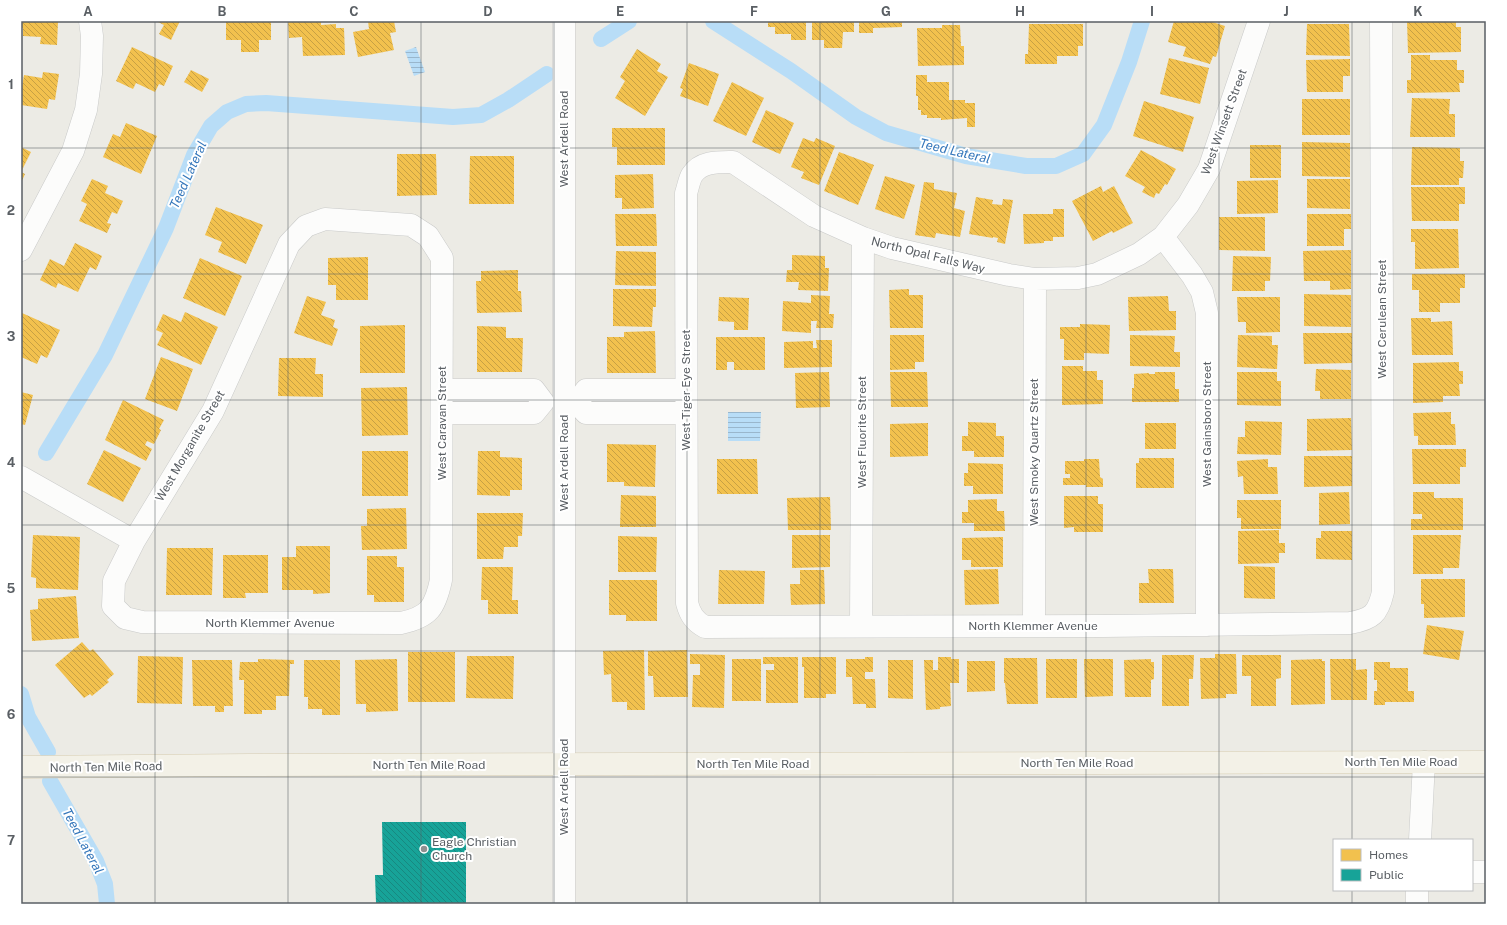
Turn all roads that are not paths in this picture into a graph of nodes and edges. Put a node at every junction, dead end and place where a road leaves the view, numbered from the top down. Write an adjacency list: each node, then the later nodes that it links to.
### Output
1 (90, 21): 9 (street)
2 (564, 21): 13 (street, West Ardell Road)
3 (1259, 21): 7 (street, West Winsett Street)
4 (1381, 21): 20 (street, West Cerulean Street)
5 (703, 165): 8 (street, North Opal Falls Way); 12 (street, West Tiger Eye Street)
6 (428, 236): 11 (street, West Caravan Street); 17 (street, West Morganite Street)
7 (1162, 237): 10 (street, North Opal Falls Way); 23 (street, West Gainsboro Street)
8 (863, 238): 10 (street, North Opal Falls Way); 24 (street, West Fluorite Street)
9 (21, 250)
10 (1035, 279): 22 (street, West Smoky Quartz Street)
11 (442, 390): 13 (street); 14 (street, West Caravan Street)
12 (686, 390): 13 (street); 15 (street, West Tiger Eye Street)
13 (561, 402): 14 (street); 15 (street); 27 (street, West Ardell Road)
14 (442, 413): 19 (street, West Caravan Street)
15 (686, 413): 21 (street, West Tiger Eye Street)
16 (21, 477): 17 (street)
17 (134, 541): 18 (street, West Morganite Street)
18 (114, 606): 19 (street, North Klemmer Avenue)
19 (430, 611)
20 (1374, 615): 23 (street, North Klemmer Avenue)
21 (693, 619): 24 (street, North Klemmer Avenue)
22 (1034, 625): 23 (street, North Klemmer Avenue); 24 (street, North Klemmer Avenue)
23 (1207, 625)
24 (862, 626)
25 (1424, 762): 26 (main road, North Ten Mile Road); 27 (main road, North Ten Mile Road); 29 (street)
26 (1486, 762)
27 (564, 765): 28 (main road, North Ten Mile Road); 33 (street, West Ardell Road)
28 (21, 767)
29 (1420, 839)
30 (1473, 872): 31 (street)
31 (1486, 872)
32 (1418, 891): 34 (street)
33 (564, 904)
34 (1417, 904)

